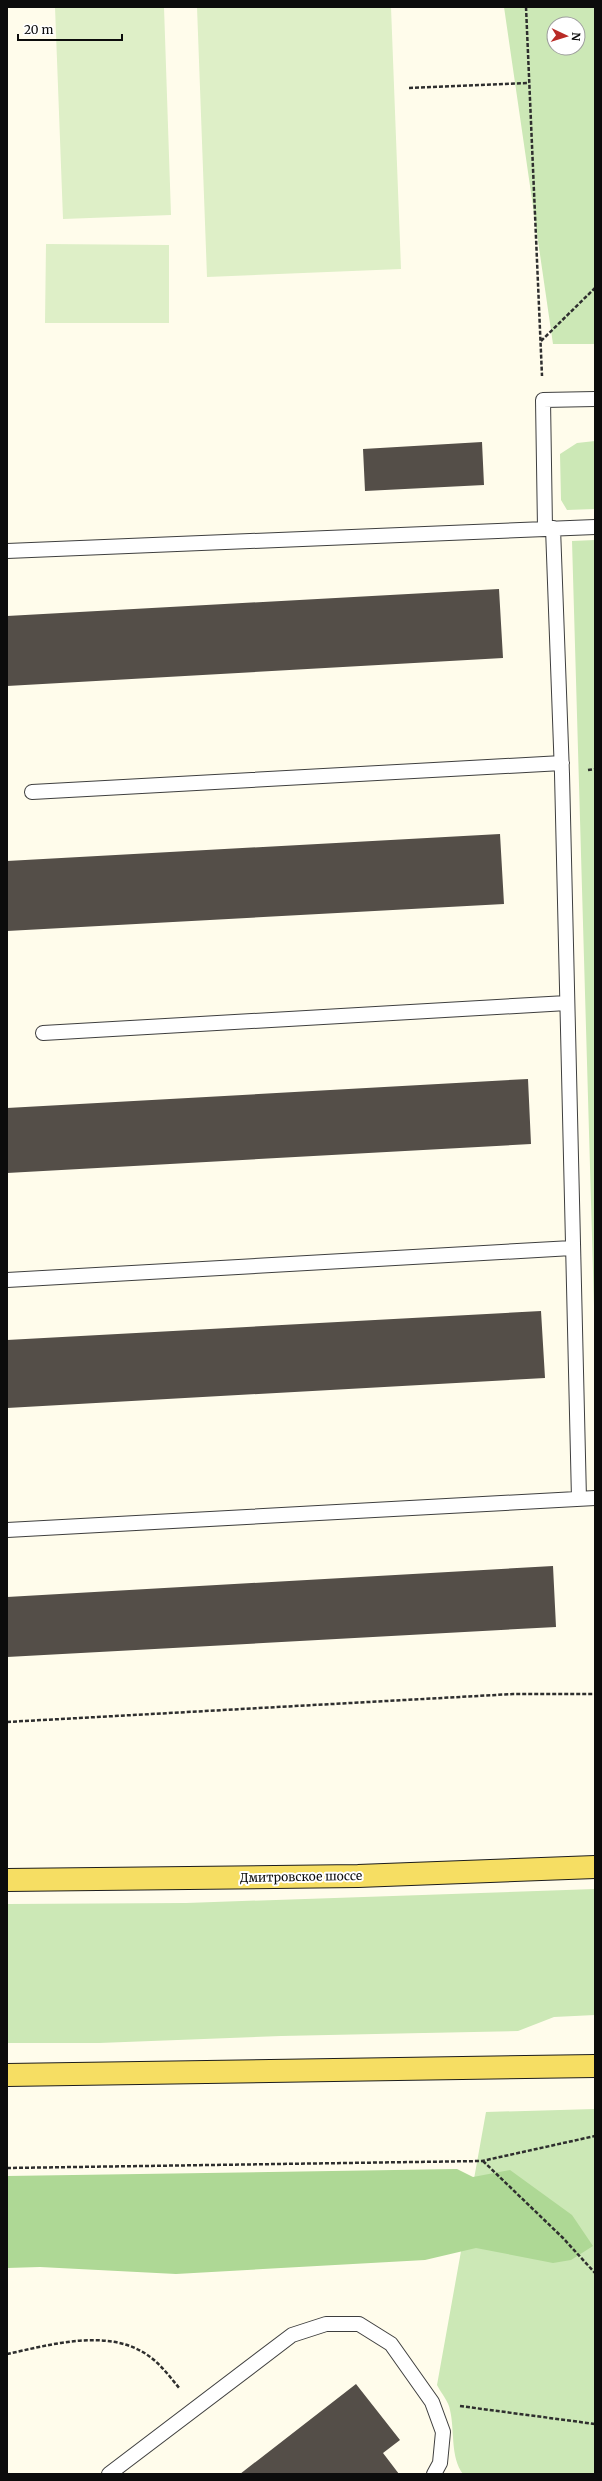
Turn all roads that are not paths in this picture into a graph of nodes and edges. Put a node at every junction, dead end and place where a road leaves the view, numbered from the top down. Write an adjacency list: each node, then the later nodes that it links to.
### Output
1 (595, 399): 3 (lane)
2 (595, 527): 3 (lane)
3 (549, 528): 4 (lane); 5 (lane)
4 (7, 551)
5 (562, 763): 6 (lane); 7 (lane)
6 (32, 792)
7 (567, 1003): 8 (lane); 9 (lane)
8 (43, 1032)
9 (572, 1248): 10 (lane); 12 (lane)
10 (7, 1280)
11 (595, 1498): 12 (lane)
12 (579, 1499): 13 (lane)
13 (7, 1530)
14 (595, 1867): 15 (main road, Дмитровское шоссе)
15 (7, 1880)
16 (595, 2066): 17 (main road)
17 (7, 2075)
18 (109, 2474): 19 (lane)
19 (434, 2474)

